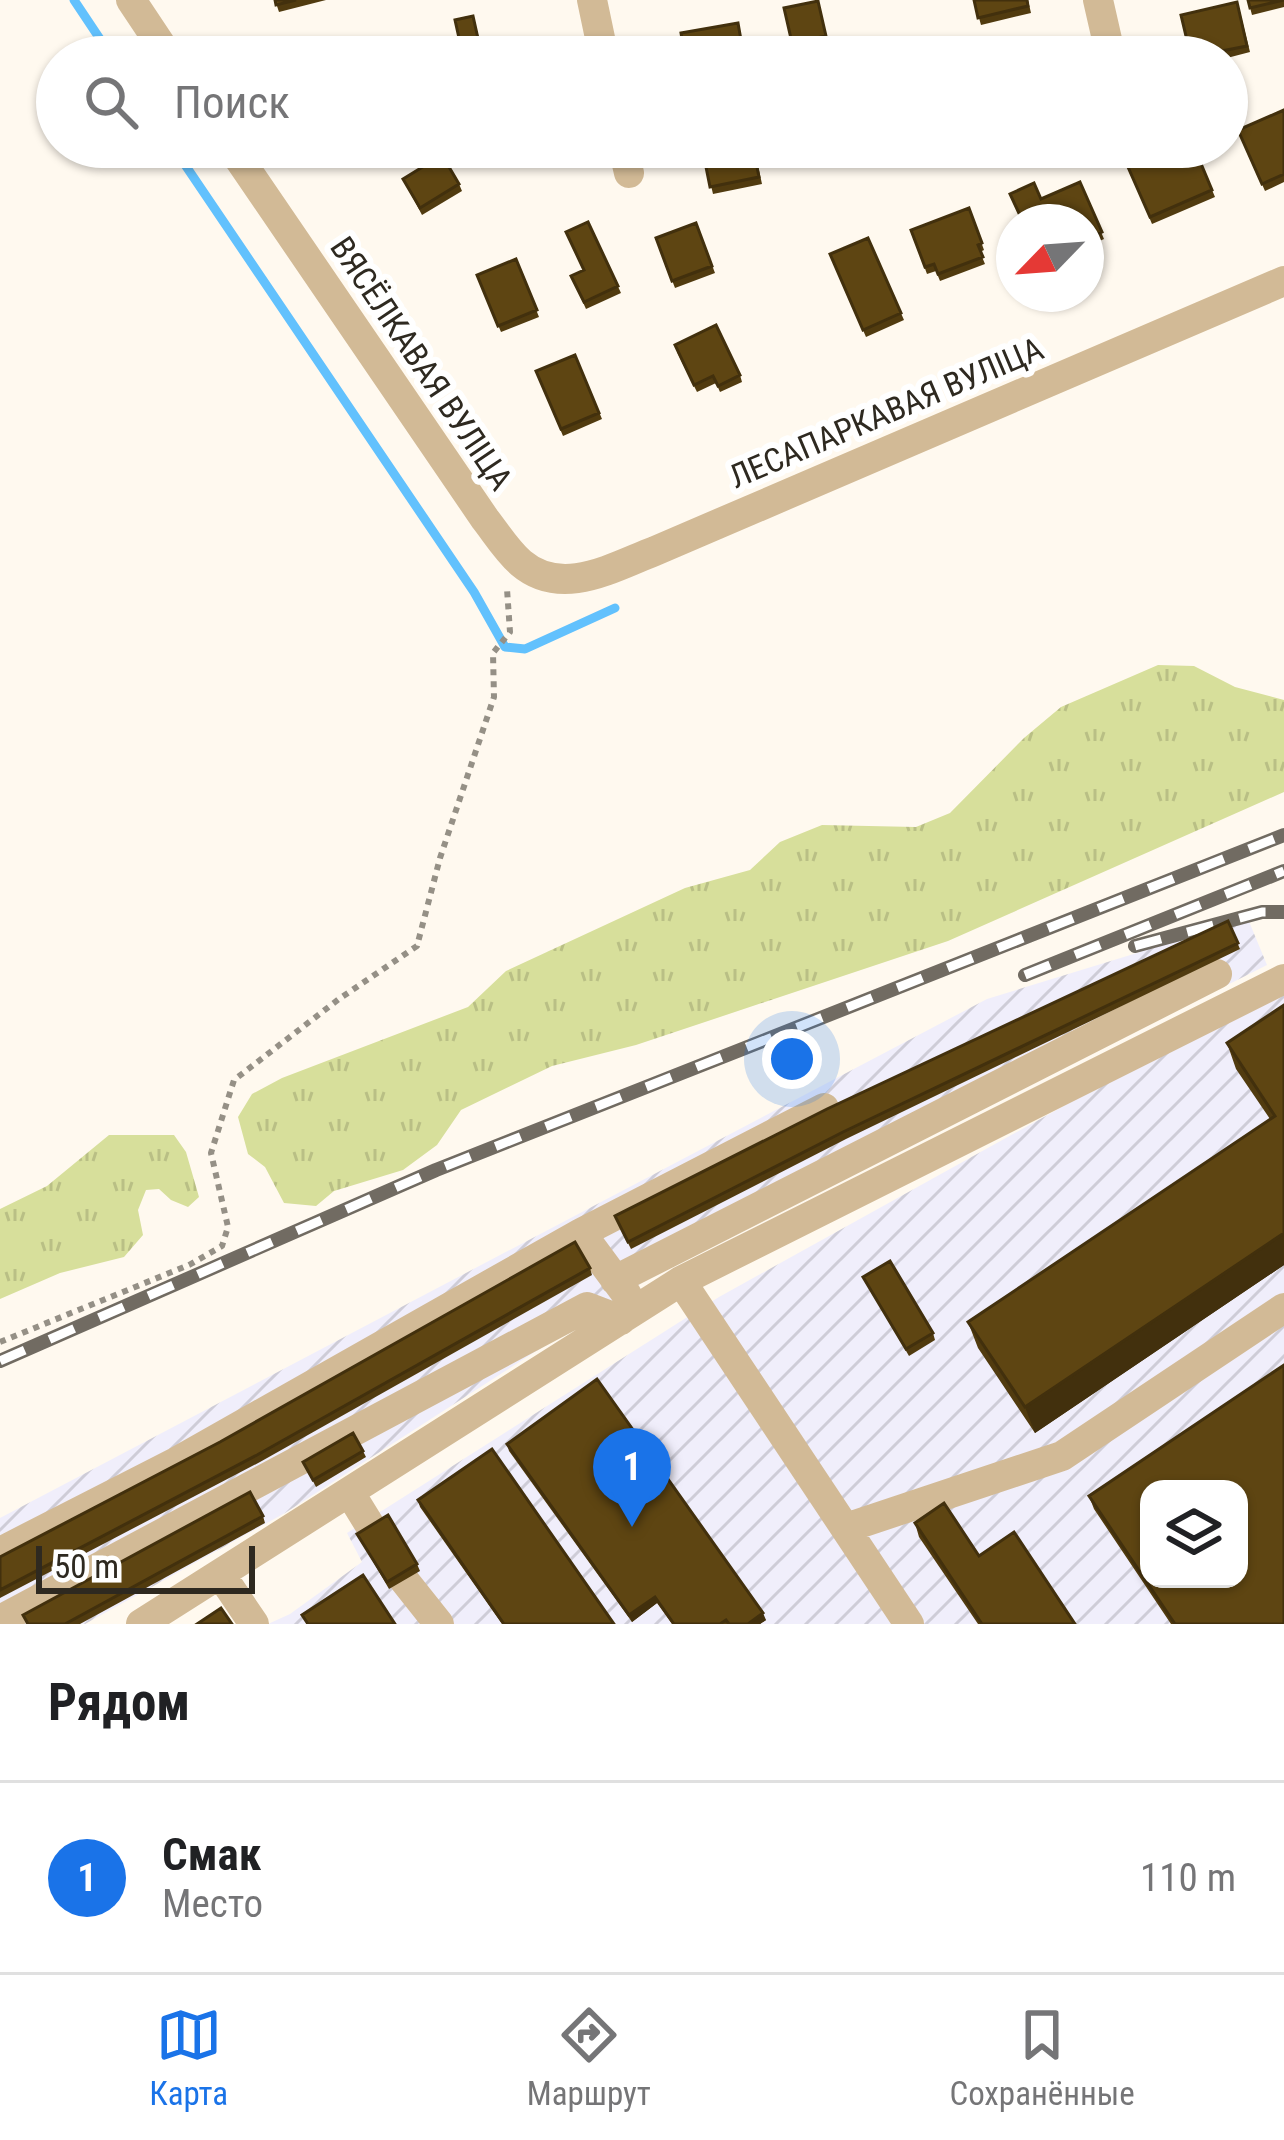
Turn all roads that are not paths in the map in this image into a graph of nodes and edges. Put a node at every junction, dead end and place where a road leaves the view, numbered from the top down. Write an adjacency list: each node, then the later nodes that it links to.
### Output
1 (130, 0): 4 (street)
2 (592, 0): 5 (street)
3 (1098, 0): 6 (street)
4 (155, 36)
5 (600, 36)
6 (1106, 36)
7 (245, 168): 9 (street, ВЯСЁЛКАВАЯ ВУЛІЦА)
8 (1284, 280): 9 (street, ЛЕСАПАРКАВАЯ ВУЛІЦА)
9 (582, 579)
10 (1217, 974): 14 (street)
11 (1284, 979): 15 (street)
12 (824, 1108): 13 (street)
13 (581, 1233): 14 (street); 21 (street)
14 (615, 1280): 17 (street)
15 (681, 1281): 17 (street); 19 (street)
16 (1284, 1309): 19 (street)
17 (629, 1314): 18 (street); 24 (street)
18 (350, 1493): 20 (street); 22 (street)
19 (846, 1528): 28 (street)
20 (374, 1532)
21 (0, 1552)
22 (221, 1575): 25 (street); 26 (street)
23 (404, 1580): 27 (street)
24 (0, 1620)
25 (141, 1624)
26 (254, 1624)
27 (439, 1624)
28 (909, 1624)

